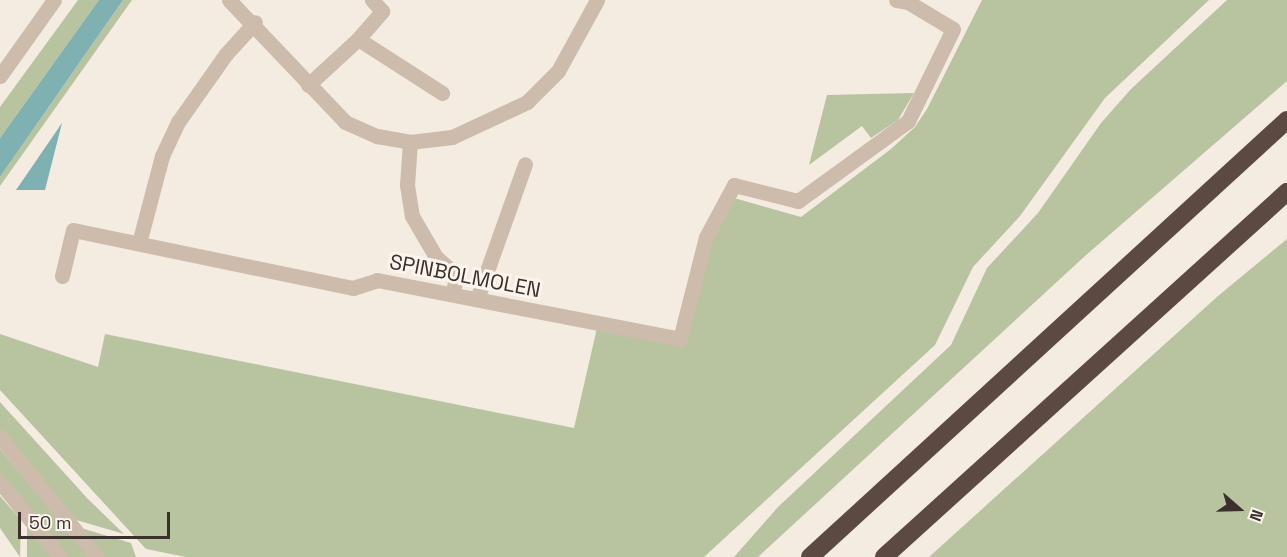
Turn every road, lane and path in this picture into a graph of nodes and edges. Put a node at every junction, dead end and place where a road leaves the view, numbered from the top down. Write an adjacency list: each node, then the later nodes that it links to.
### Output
1 (54, 0): 8 (street)
2 (229, 0): 6 (street)
3 (372, 0): 7 (street)
4 (597, 0): 12 (street)
5 (896, 0): 18 (street, SPINBOLMOLEN)
6 (255, 22): 9 (street); 15 (street)
7 (358, 39): 9 (street); 10 (street)
8 (0, 76)
9 (308, 85): 12 (street)
10 (442, 93)
11 (1287, 120): 23 (highway)
12 (410, 142): 17 (street)
13 (525, 164): 18 (street)
14 (1287, 192): 24 (highway)
15 (139, 243): 16 (street, SPINBOLMOLEN); 17 (street, SPINBOLMOLEN)
16 (62, 276)
17 (452, 293): 18 (street, SPINBOLMOLEN)
18 (477, 299)
19 (0, 437): 22 (street)
20 (0, 482): 21 (street)
21 (60, 557)
22 (97, 557)
23 (810, 557)
24 (884, 557)

